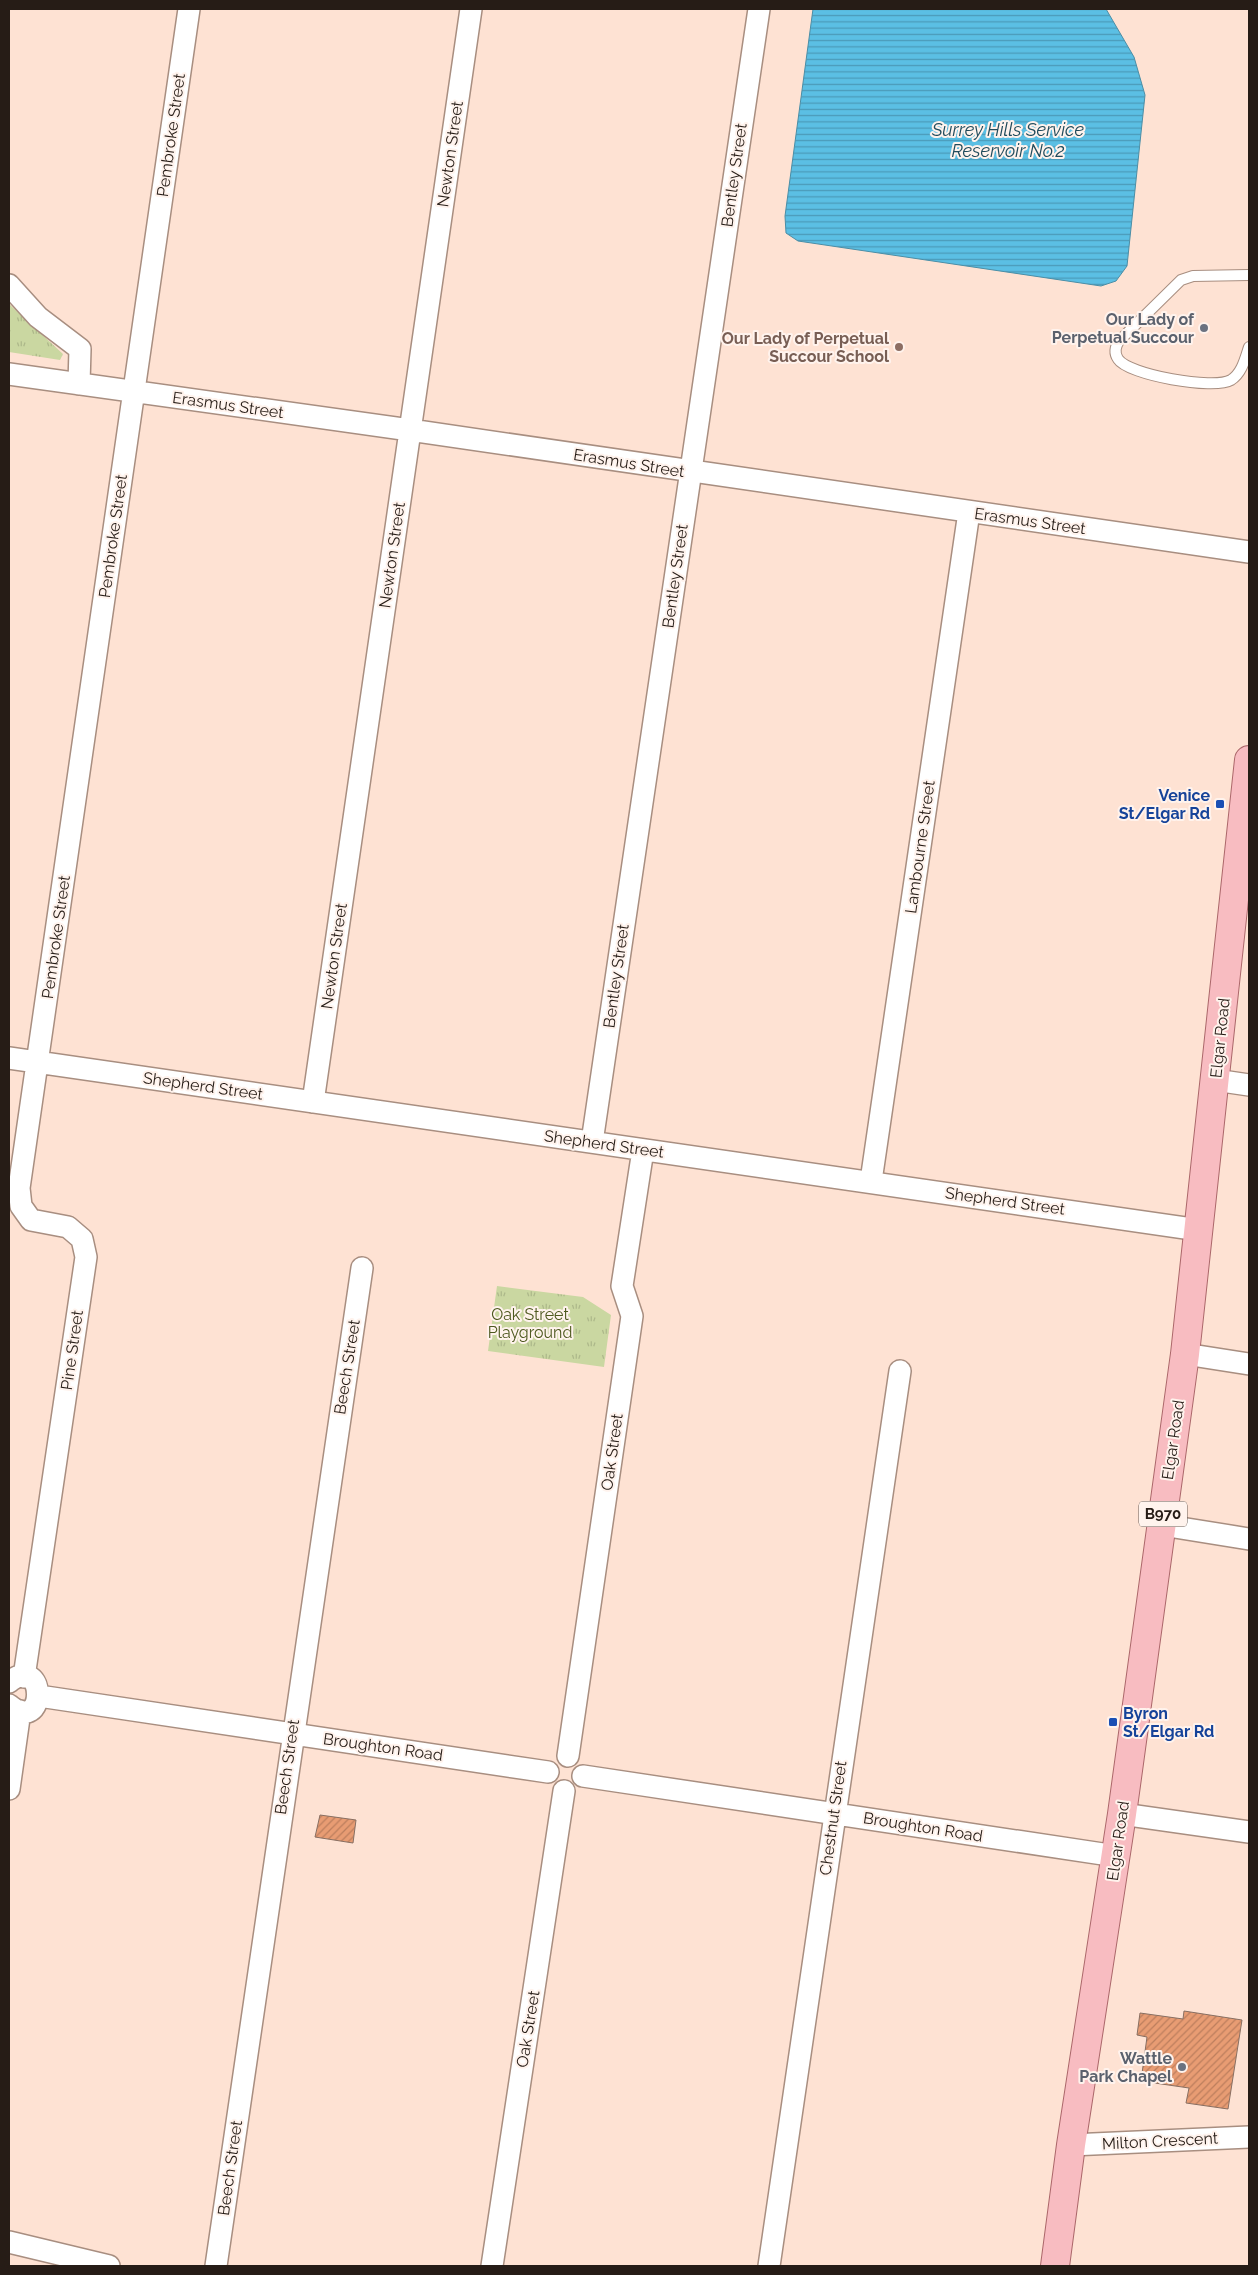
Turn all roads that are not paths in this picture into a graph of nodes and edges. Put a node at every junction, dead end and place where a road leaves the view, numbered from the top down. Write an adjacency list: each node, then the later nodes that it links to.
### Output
1 (189, 9): 9 (street, Pembroke Street)
2 (471, 9): 10 (street, Newton Street)
3 (759, 9): 11 (street, Bentley Street)
4 (1249, 275): 6 (lane)
5 (9, 285): 8 (street)
6 (1249, 347)
7 (9, 374): 8 (street, Erasmus Street)
8 (79, 384): 9 (street, Erasmus Street)
9 (134, 392): 10 (street, Erasmus Street); 17 (street, Pembroke Street)
10 (410, 430): 11 (street, Erasmus Street); 20 (street, Newton Street)
11 (691, 472): 12 (street, Erasmus Street); 21 (street, Bentley Street)
12 (969, 512): 13 (street, Erasmus Street); 23 (street, Lambourne Street)
13 (1249, 552)
14 (1249, 760): 15 (main road, Elgar Road / B970)
15 (1247, 807): 18 (main road, Elgar Road / B970)
16 (9, 1058): 17 (street, Shepherd Street)
17 (38, 1063): 20 (street, Shepherd Street); 31 (street, Pine Street)
18 (1215, 1080): 19 (street); 24 (main road, Elgar Road / B970)
19 (1249, 1085)
20 (313, 1102): 21 (street, Shepherd Street)
21 (592, 1142): 22 (street, Shepherd Street)
22 (643, 1150): 23 (street, Shepherd Street); 35 (street, Oak Street)
23 (871, 1181): 24 (street, Shepherd Street)
24 (1199, 1230): 26 (main road, Elgar Road / B970)
25 (362, 1268): 34 (street, Beech Street)
26 (1185, 1354): 27 (street); 29 (main road, Elgar Road / B970)
27 (1249, 1364)
28 (900, 1371): 40 (street, Chestnut Street)
29 (1162, 1525): 30 (street); 41 (main road, Elgar Road / B970)
30 (1249, 1538)
31 (16, 1679): 32 (street)
32 (39, 1696): 33 (street); 34 (street, Broughton Road)
33 (14, 1708): 38 (street)
34 (292, 1734): 36 (street, Broughton Road); 48 (street, Beech Street)
35 (568, 1756): 36 (street); 37 (street)
36 (548, 1772): 39 (street)
37 (583, 1776): 39 (street); 40 (street, Broughton Road)
38 (9, 1789)
39 (564, 1791): 49 (street, Oak Street)
40 (834, 1813): 43 (street, Broughton Road); 50 (street, Chestnut Street)
41 (1122, 1814): 42 (street); 43 (main road, Elgar Road / B970)
42 (1249, 1832)
43 (1116, 1856): 45 (main road, Elgar Road / B970)
44 (1249, 2136): 45 (street, Milton Crescent)
45 (1071, 2145): 51 (main road, Elgar Road / B970)
46 (9, 2242): 47 (street)
47 (110, 2266)
48 (216, 2266)
49 (492, 2266)
50 (769, 2266)
51 (1055, 2266)

